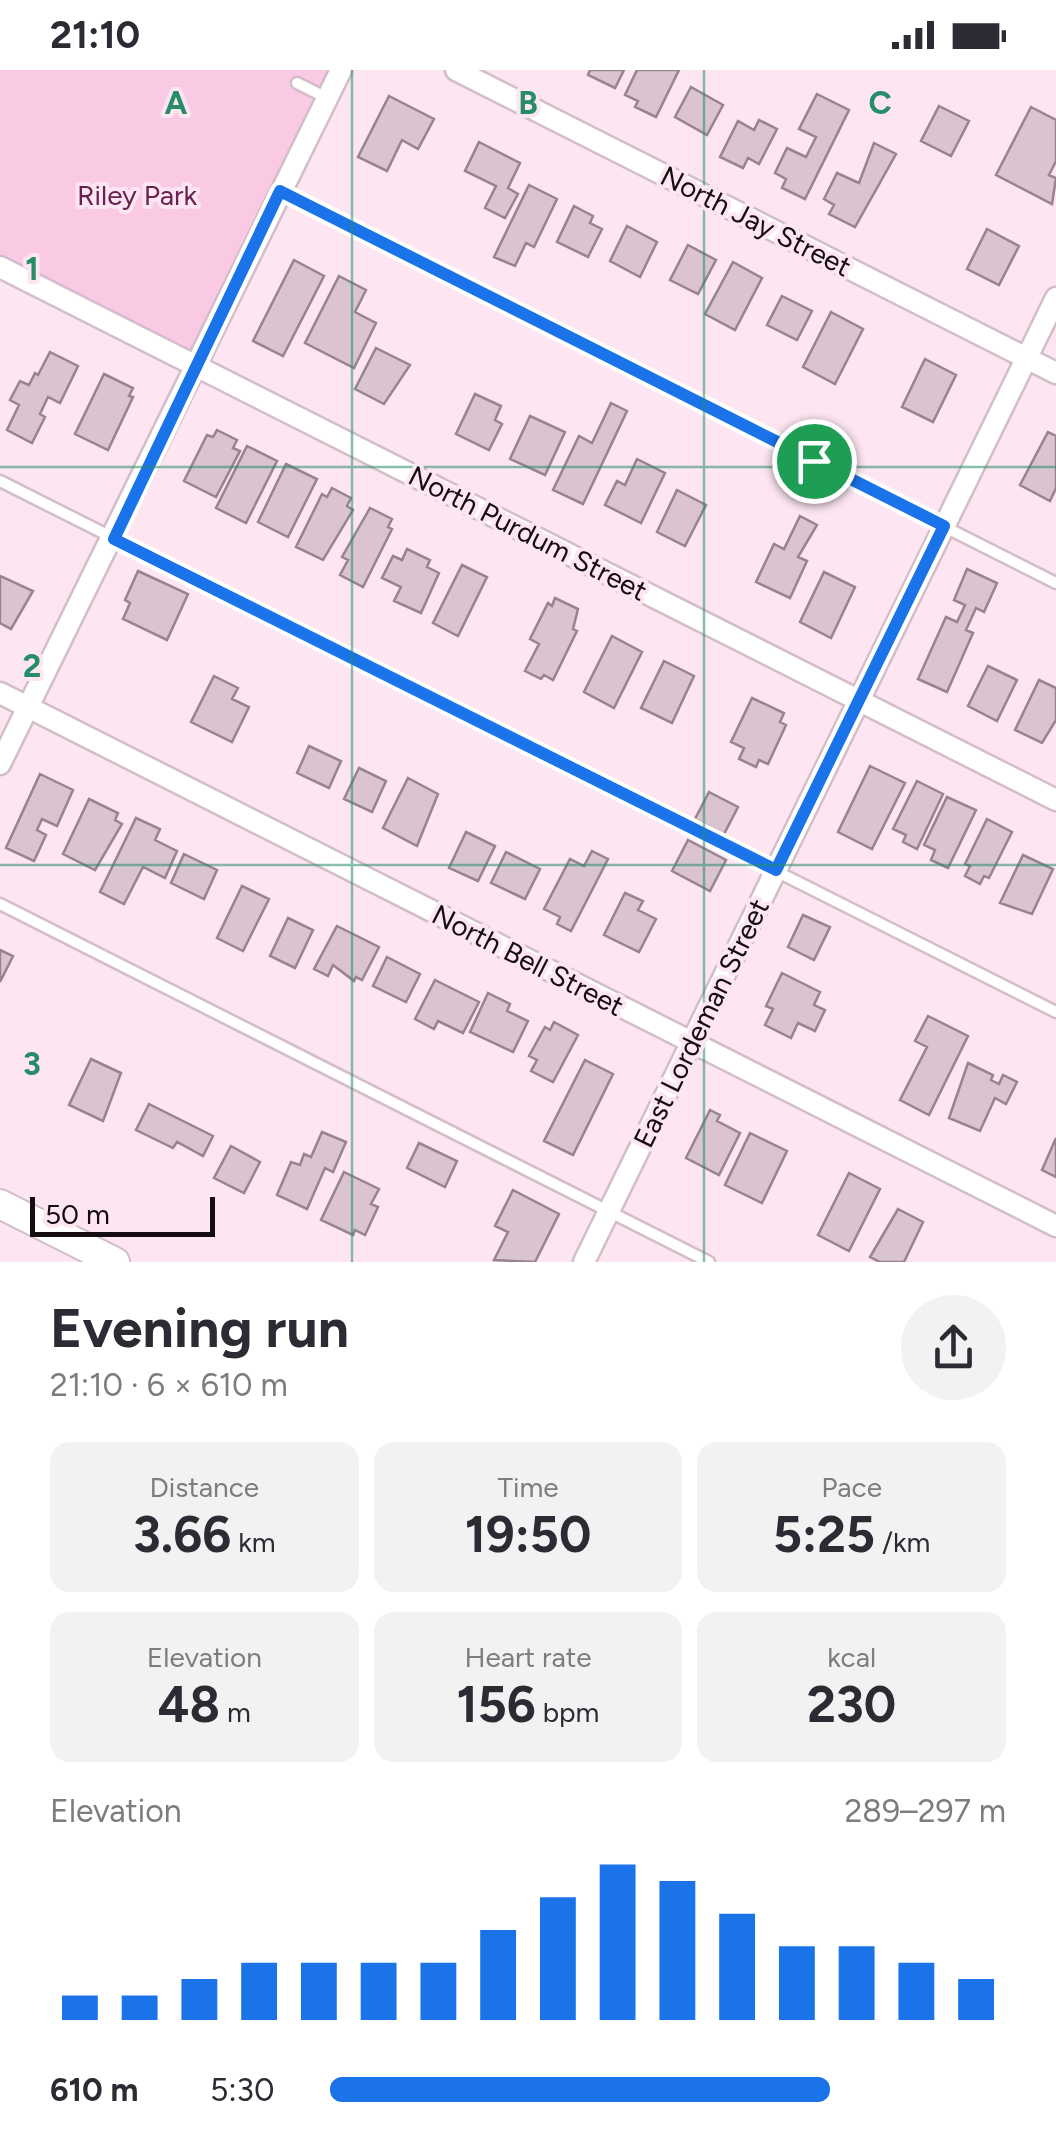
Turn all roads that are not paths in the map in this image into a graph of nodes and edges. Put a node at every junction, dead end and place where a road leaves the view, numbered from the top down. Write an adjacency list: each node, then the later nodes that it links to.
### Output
1 (341, 70): 4 (street)
2 (456, 70): 8 (street, North Jay Street)
3 (298, 84): 4 (lane)
4 (327, 98): 5 (street)
5 (280, 191): 9 (street); 12 (lane)
6 (0, 267): 9 (street, North Purdum Street)
7 (1056, 298): 8 (street, East Lordeman Street)
8 (1026, 358): 10 (street, North Jay Street); 12 (street, East Lordeman Street)
9 (196, 366): 13 (street); 16 (street, North Purdum Street)
10 (1056, 373)
11 (0, 480): 13 (lane)
12 (944, 526): 14 (lane); 16 (street, East Lordeman Street)
13 (114, 539): 17 (street); 20 (lane)
14 (1056, 583)
15 (0, 694): 17 (street, North Bell Street)
16 (859, 700): 19 (street, North Purdum Street); 20 (street, East Lordeman Street)
17 (28, 708): 18 (street); 23 (street, North Bell Street)
18 (0, 764)
19 (1056, 800)
20 (776, 870): 22 (lane); 23 (street, East Lordeman Street)
21 (0, 904): 25 (lane)
22 (1056, 1012)
23 (691, 1042): 25 (street, East Lordeman Street); 26 (street, North Bell Street)
24 (0, 1204): 27 (main road)
25 (609, 1212): 28 (street, East Lordeman Street); 29 (lane)
26 (1056, 1226)
27 (115, 1262)
28 (584, 1262)
29 (709, 1262)

